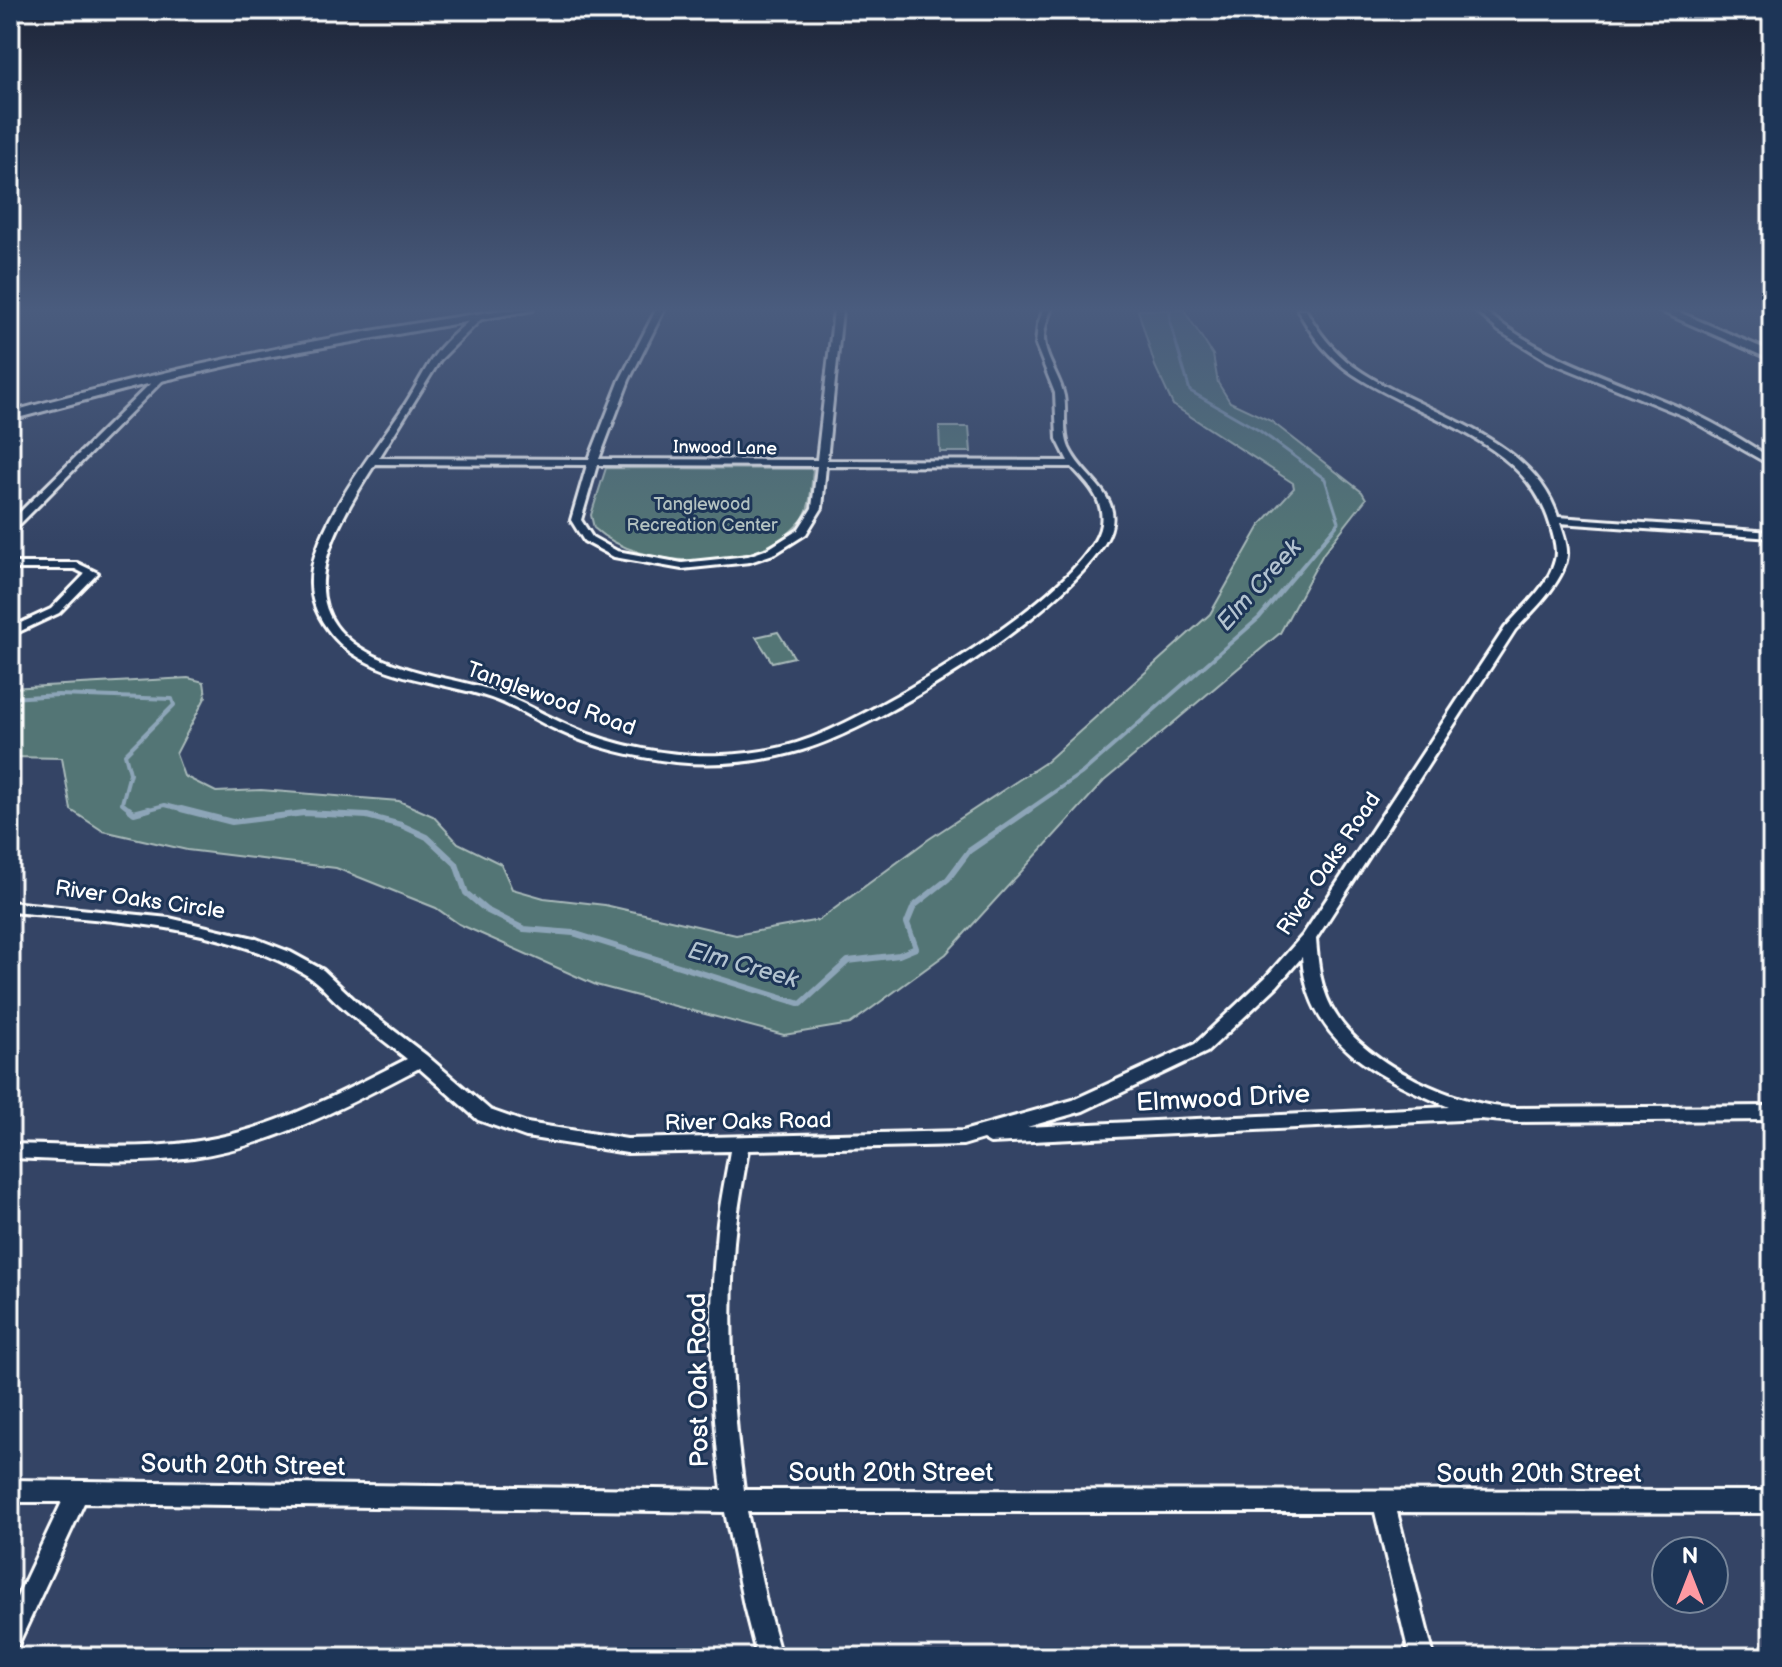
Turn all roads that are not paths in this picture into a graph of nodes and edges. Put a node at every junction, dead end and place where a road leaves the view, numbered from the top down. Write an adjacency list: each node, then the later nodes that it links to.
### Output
1 (118, 388): 10 (main road)
2 (149, 388): 11 (main road)
3 (151, 388): 18 (street)
4 (420, 388): 12 (street, Tanglewood Road)
5 (623, 388): 13 (street)
6 (830, 388): 16 (street)
7 (1058, 388): 15 (street, Tanglewood Road)
8 (1386, 388): 17 (street, River Oaks Road)
9 (1621, 388): 14 (street)
10 (10, 416)
11 (10, 424)
12 (374, 461): 13 (street, Inwood Lane); 15 (street, Tanglewood Road)
13 (594, 463): 16 (street, Inwood Lane); 16 (street)
14 (1772, 463)
15 (1076, 464): 16 (street, Inwood Lane)
16 (823, 465)
17 (1557, 520): 19 (street); 23 (street, River Oaks Road)
18 (10, 528)
19 (1772, 535)
20 (10, 566): 21 (street)
21 (10, 632)
22 (10, 907): 24 (street, River Oaks Circle)
23 (1308, 939): 25 (street, Elmwood Drive); 27 (street, River Oaks Road)
24 (420, 1060): 28 (street, River Oaks Road); 29 (street)
25 (1485, 1113): 26 (street, Elmwood Drive); 27 (street, Elmwood Drive)
26 (1772, 1113)
27 (963, 1138): 28 (street, River Oaks Road)
28 (740, 1145): 32 (street, Post Oak Road)
29 (10, 1151)
30 (10, 1491): 31 (street, South 20th Street)
31 (78, 1492): 32 (street, South 20th Street); 35 (street)
32 (732, 1501): 33 (street, South 20th Street); 36 (street, Post Oak Road)
33 (1383, 1502): 34 (street, South 20th Street); 37 (street)
34 (1772, 1502)
35 (10, 1637)
36 (769, 1657)
37 (1422, 1657)

